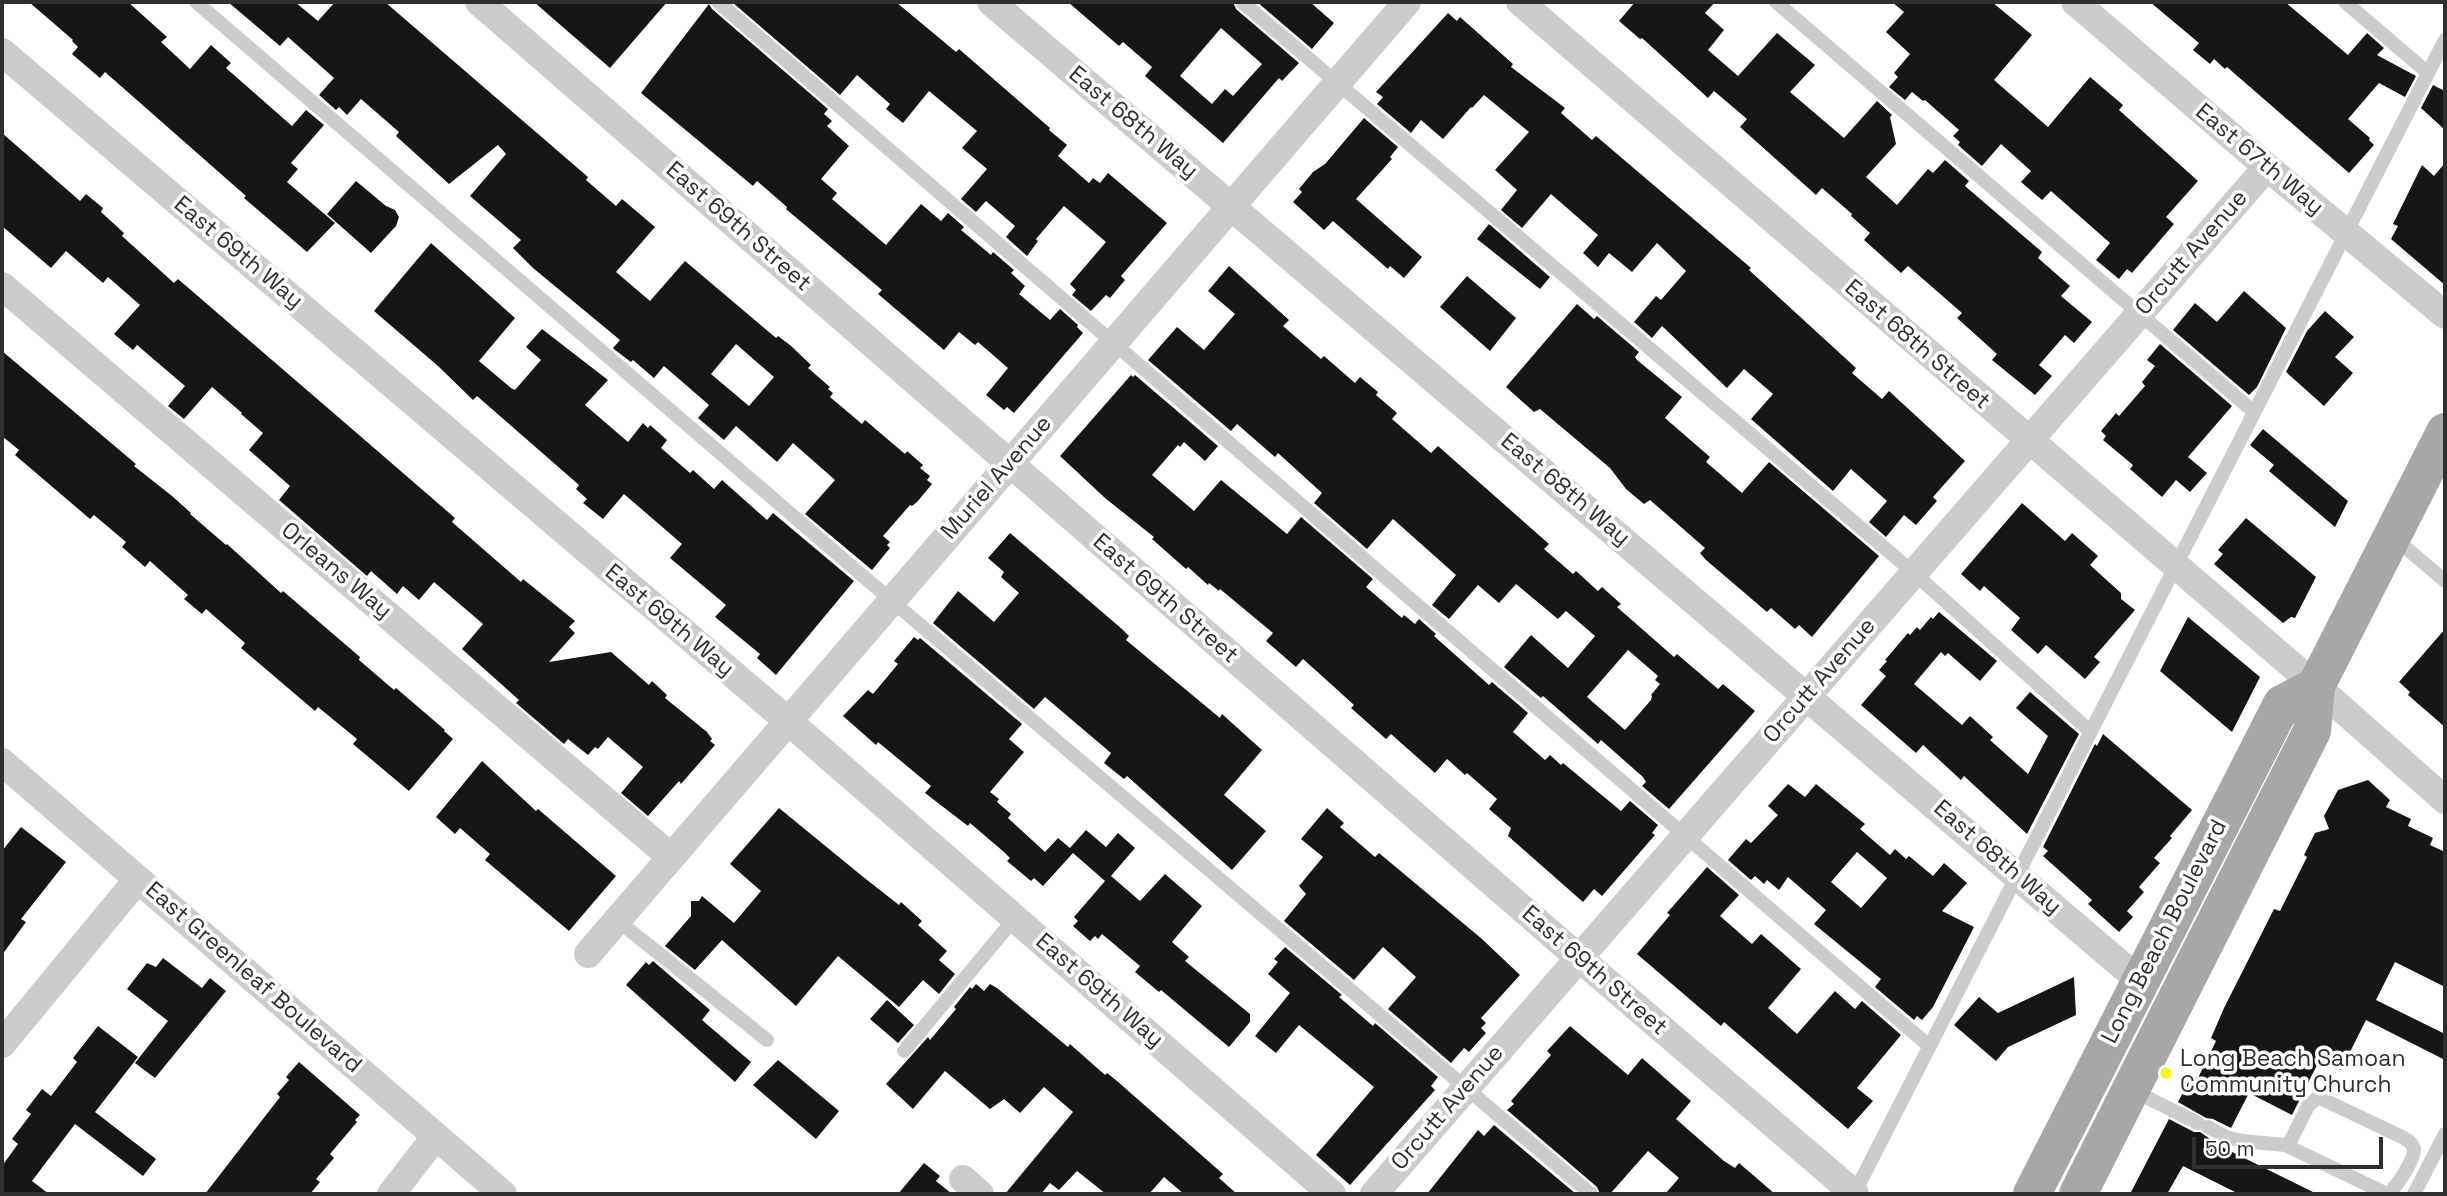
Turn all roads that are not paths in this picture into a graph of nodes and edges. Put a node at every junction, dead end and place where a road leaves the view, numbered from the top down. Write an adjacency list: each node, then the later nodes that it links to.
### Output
1 (196, 2): 30 (lane)
2 (479, 2): 25 (street, East 69th Street)
3 (718, 2): 21 (lane)
4 (990, 2): 16 (street, East 68th Way)
5 (1242, 2): 14 (lane)
6 (1407, 2): 14 (street, Muriel Avenue)
7 (1520, 2): 24 (street, East 68th Street)
8 (1776, 2): 19 (lane)
9 (2075, 2): 15 (street, East 67th Way)
10 (2345, 2): 13 (lane)
11 (2445, 40): 13 (lane)
12 (2, 52): 33 (street, East 69th Way)
13 (2428, 73): 17 (lane)
14 (1337, 84): 16 (street, Muriel Avenue); 28 (lane)
15 (2267, 167): 17 (street, East 67th Way); 19 (street, Orcutt Avenue)
16 (1231, 206): 21 (street, Muriel Avenue); 32 (street, East 68th Way)
17 (2346, 233): 20 (street, East 67th Way); 22 (lane)
18 (2, 286): 38 (street, Orleans Way)
19 (2139, 314): 22 (lane); 24 (street, Orcutt Avenue)
20 (2445, 316)
21 (1114, 342): 25 (street, Muriel Avenue); 37 (lane)
22 (2254, 412): 27 (lane)
23 (2445, 432): 26 (main road, Long Beach Boulevard)
24 (2029, 441): 27 (street, East 68th Street); 28 (street, Orcutt Avenue)
25 (1010, 464): 30 (street, Muriel Avenue); 44 (street, East 69th Street)
26 (2392, 536): 29 (lane); 31 (main road, Long Beach Boulevard)
27 (2176, 565): 31 (street, East 68th Street); 34 (lane)
28 (1914, 573): 32 (street, Orcutt Avenue); 34 (lane)
29 (2445, 580)
30 (891, 601): 33 (street, Muriel Avenue); 50 (lane)
31 (2316, 686): 36 (street, East 68th Street); 45 (main road, Long Beach Boulevard); 51 (main road, Long Beach Boulevard)
32 (1807, 696): 37 (street, Orcutt Avenue); 39 (street, East 68th Way)
33 (788, 721): 38 (street, Muriel Avenue); 41 (street, East 69th Way)
34 (2091, 732): 39 (lane)
35 (2, 762): 40 (street, East Greenleaf Boulevard)
36 (2445, 800)
37 (1685, 837): 44 (street, Orcutt Avenue); 48 (lane)
38 (671, 857): 42 (street, Muriel Avenue)
39 (2017, 874): 45 (street, East 68th Way); 48 (lane)
40 (138, 878): 47 (street); 53 (street, East Greenleaf Boulevard)
41 (1015, 918): 49 (lane); 59 (street, East 69th Way)
42 (617, 920): 43 (street, Muriel Avenue); 46 (lane)
43 (588, 954)
44 (1579, 958): 50 (street, Orcutt Avenue); 62 (street, East 69th Street)
45 (2139, 980): 63 (main road, Long Beach Boulevard)
46 (767, 1040)
47 (2, 1044)
48 (1929, 1046): 62 (lane)
49 (904, 1051)
50 (1466, 1088): 60 (street, Orcutt Avenue); 61 (lane)
51 (2131, 1089): 55 (lane); 64 (main road, Long Beach Boulevard)
52 (2445, 1134): 56 (lane)
53 (436, 1136): 57 (street); 58 (street, East Greenleaf Boulevard)
54 (2410, 1142): 55 (lane); 55 (lane); 56 (lane)
55 (2288, 1146)
56 (2435, 1154): 65 (lane)
57 (391, 1194)
58 (503, 1194)
59 (1332, 1194)
60 (1374, 1194)
61 (1591, 1194)
62 (1854, 1194)
63 (2032, 1194)
64 (2078, 1194)
65 (2414, 1194)

